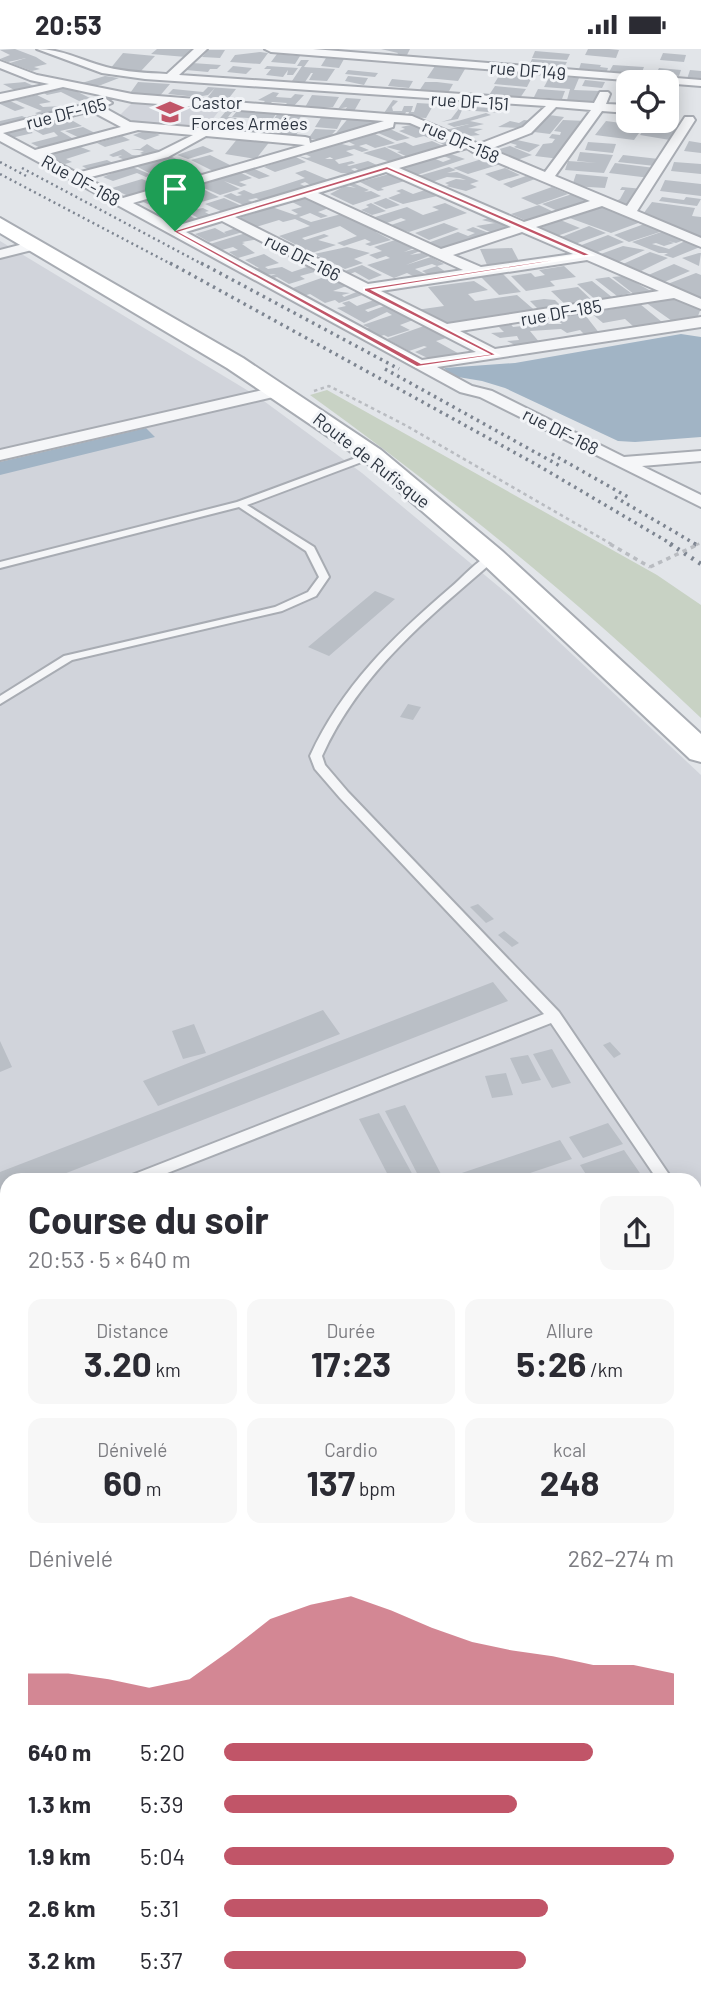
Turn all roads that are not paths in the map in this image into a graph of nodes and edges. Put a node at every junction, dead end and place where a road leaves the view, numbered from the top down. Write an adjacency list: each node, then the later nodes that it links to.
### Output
1 (43, 49): 9 (street, rue DF-151)
2 (201, 49): 9 (street)
3 (335, 51): 4 (street, rue DF149); 6 (street, rue DF149)
4 (268, 56): 11 (street)
5 (3, 67): 10 (street, rue DF-158)
6 (340, 71): 8 (street, rue DF-151); 8 (street, rue DF149); 15 (street, rue DF-151)
7 (611, 76): 13 (street, rue DF149); 14 (street, rue DF149); 23 (street)
8 (420, 77): 12 (street, rue DF-151); 12 (street, rue DF149)
9 (169, 78): 11 (street, rue DF-151)
10 (63, 84): 16 (street); 17 (street, rue DF-158)
11 (244, 84): 15 (street, rue DF-151)
12 (471, 85): 13 (street, rue DF-151); 13 (street, rue DF149); 15 (street, rue DF-151); 21 (street, rue DF-151)
13 (531, 85): 23 (street, rue DF-151)
14 (692, 86)
15 (311, 87): 20 (street)
16 (0, 98)
17 (132, 98): 18 (street, rue DF-158); 19 (street, rue DF-165)
18 (228, 104): 20 (street, rue DF-158); 29 (street)
19 (91, 106): 27 (street); 28 (street, rue DF-165)
20 (294, 109): 26 (street, rue DF-158)
21 (551, 109): 23 (street, rue DF-151); 32 (street)
22 (616, 109): 23 (street, rue DF-151)
23 (597, 110): 24 (street, rue DF-151); 36 (street)
24 (616, 114)
25 (689, 117): 40 (street)
26 (407, 119): 31 (street); 32 (street, rue DF-158)
27 (136, 126): 29 (street); 33 (street)
28 (0, 130)
29 (205, 132): 31 (street); 35 (street)
30 (0, 136): 33 (street, Rue DF-168)
31 (323, 142): 39 (street)
32 (472, 146): 34 (street); 36 (street, rue DF-158)
33 (34, 154): 35 (street, Rue DF-168)
34 (387, 168): 37 (street); 43 (street)
35 (76, 177): 39 (street, Rue DF-168)
36 (547, 178): 38 (street, rue DF-158)
37 (306, 192): 41 (street); 48 (street)
38 (602, 201): 40 (street, rue DF-158); 43 (street)
39 (122, 202): 44 (street, Rue DF-168)
40 (630, 212): 45 (street, rue DF-158)
41 (224, 217): 44 (street); 51 (street, rue DF-166)
42 (0, 224): 46 (main road, Route de Rufisque)
43 (522, 227): 48 (street); 49 (street)
44 (175, 231): 57 (street, Rue DF-168)
45 (701, 243)
46 (34, 245): 47 (street); 58 (main road, Route de Rufisque)
47 (0, 254)
48 (441, 254): 50 (street)
49 (589, 255): 50 (street); 52 (street)
50 (477, 271): 51 (street)
51 (366, 289): 55 (street, rue DF-166)
52 (675, 292): 53 (street); 55 (street, rue DF-185)
53 (701, 304)
54 (701, 321): 56 (street)
55 (446, 329): 56 (street, rue DF-166)
56 (495, 355): 57 (street)
57 (420, 365): 62 (street, rue DF-168)
58 (286, 395): 59 (street); 60 (main road, Route de Rufisque)
59 (0, 455)
60 (372, 455): 64 (lane); 65 (main road, Route de Rufisque)
61 (701, 456): 62 (street)
62 (622, 462): 63 (street, rue DF-168)
63 (701, 502)
64 (240, 504): 66 (lane); 67 (lane)
65 (492, 557): 68 (main road, Route de Rufisque); 69 (lane)
66 (0, 565)
67 (0, 701)
68 (701, 752)
69 (554, 1016): 70 (lane); 71 (lane)
70 (152, 1173)
71 (661, 1173)

